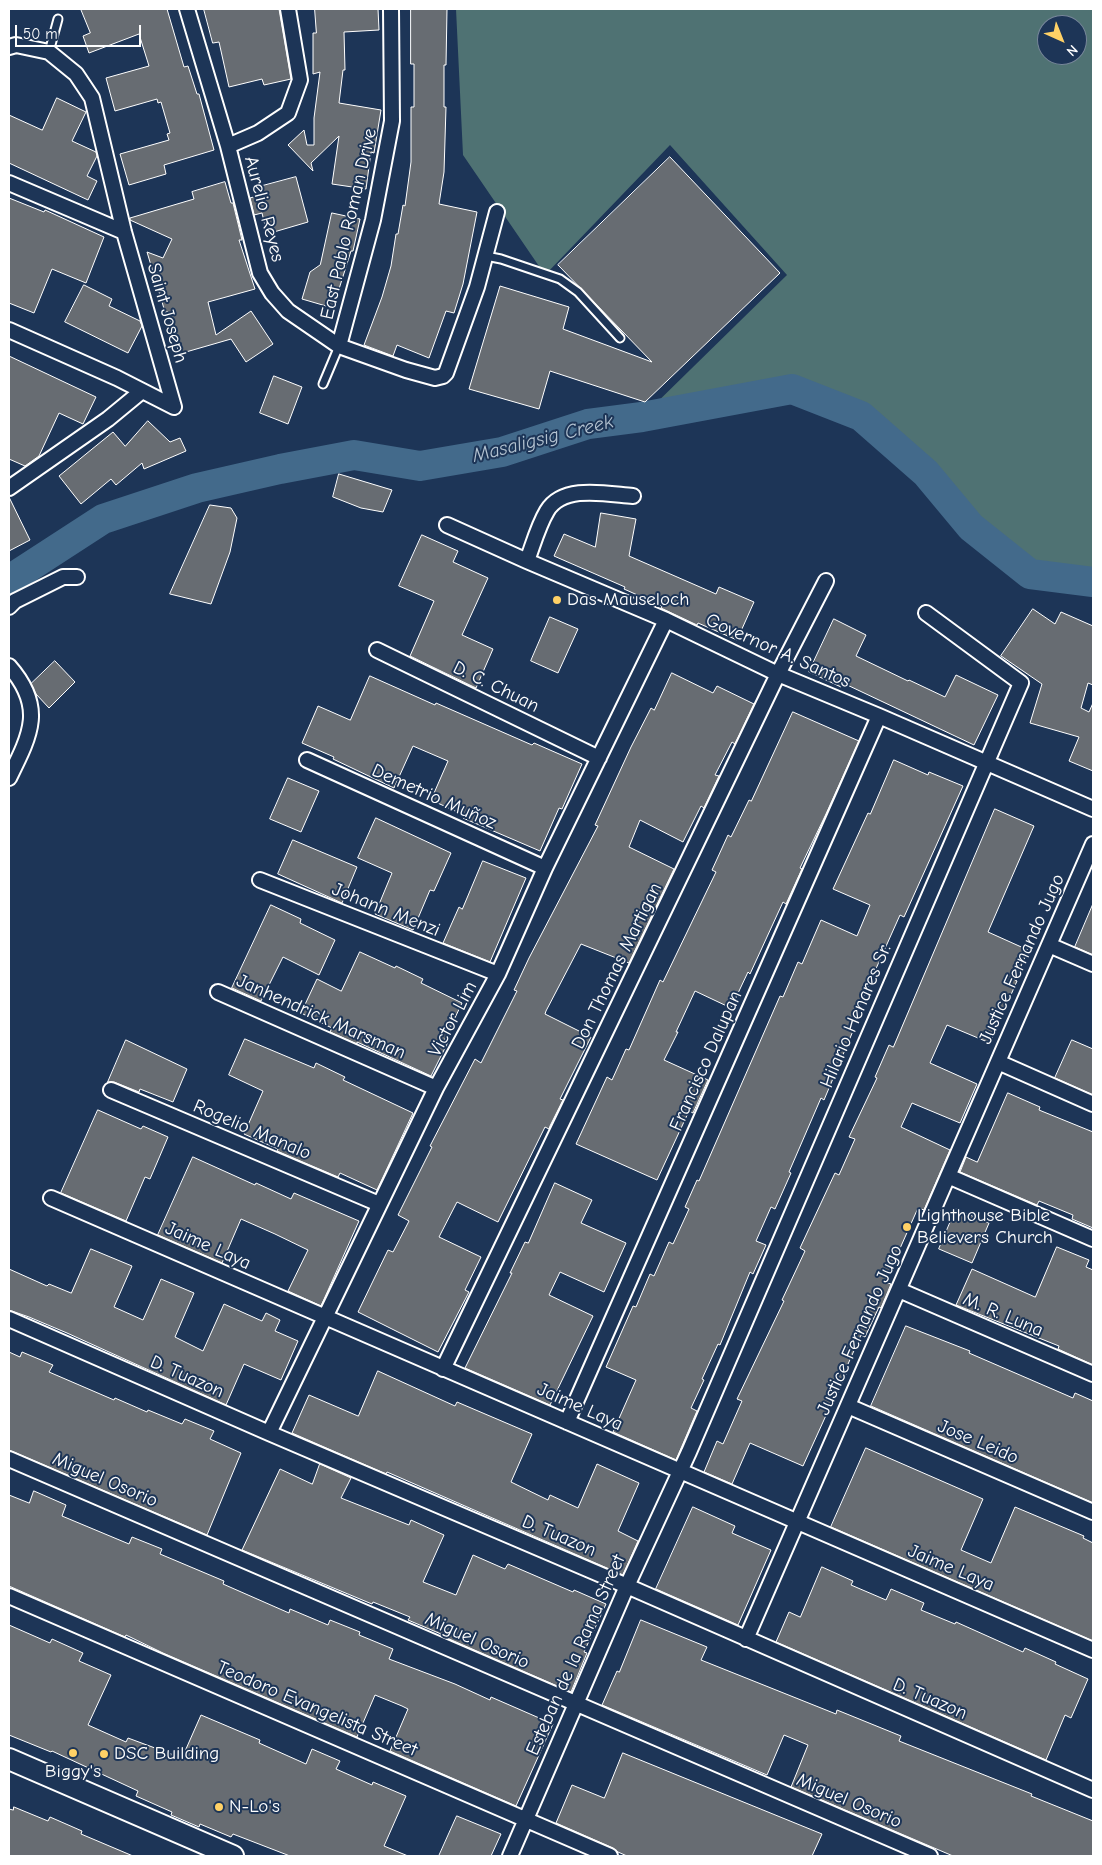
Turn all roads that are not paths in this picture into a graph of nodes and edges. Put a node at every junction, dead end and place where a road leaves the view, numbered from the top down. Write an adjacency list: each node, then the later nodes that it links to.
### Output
1 (187, 9): 7 (street, Aurelio Reyes)
2 (288, 9): 7 (street)
3 (391, 9): 14 (street, East Pablo Roman Drive)
4 (58, 20): 6 (lane)
5 (9, 47): 6 (street)
6 (49, 52): 10 (street, Saint Joseph)
7 (228, 146): 14 (street, Aurelio Reyes)
8 (9, 183): 10 (street)
9 (497, 212): 11 (street, Aurelio Reyes)
10 (124, 232): 16 (street, Saint Joseph)
11 (486, 256): 13 (lane); 14 (street, Aurelio Reyes)
12 (9, 330): 16 (street)
13 (620, 338)
14 (339, 346): 15 (lane, East Pablo Roman Drive)
15 (323, 384)
16 (142, 391): 17 (street)
17 (10, 486)
18 (633, 496): 20 (street)
19 (448, 525): 20 (street, Governor A. Santos)
20 (527, 561): 25 (street, Governor A. Santos)
21 (76, 577): 23 (street)
22 (826, 580): 28 (street, Don Thomas Martigan)
23 (9, 607)
24 (926, 613): 32 (street, Hilario Henares Sr.)
25 (666, 620): 28 (street, Governor A. Santos); 30 (street, Victor Lim)
26 (377, 650): 30 (street, D. C. Chuan)
27 (9, 666): 33 (street)
28 (778, 674): 29 (street, Governor A. Santos); 53 (street, Don Thomas Martigan)
29 (880, 716): 32 (street, Governor A. Santos); 56 (street, Francisco Dalupan)
30 (599, 758): 36 (street, Victor Lim)
31 (307, 760): 36 (street, Demetrio Muñoz)
32 (986, 762): 34 (street, Governor A. Santos); 59 (street, Hilario Henares Sr.)
33 (9, 778)
34 (1093, 808)
35 (1093, 844): 38 (street, Justice Fernando Jugo)
36 (546, 868): 40 (street, Victor Lim)
37 (260, 880): 40 (street, Johann Menzi)
38 (1049, 945): 39 (street); 42 (street, Justice Fernando Jugo)
39 (1093, 964)
40 (498, 974): 43 (street, Victor Lim)
41 (218, 992): 43 (street, Janhendrick Marsman)
42 (998, 1062): 45 (street); 46 (street, Justice Fernando Jugo)
43 (436, 1088): 48 (street, Victor Lim)
44 (111, 1090): 48 (street, Rogelio Manalo)
45 (1093, 1104)
46 (948, 1176): 49 (street); 50 (street, Justice Fernando Jugo)
47 (51, 1198): 51 (street, Jaime Laya)
48 (379, 1204): 51 (street, Victor Lim)
49 (1093, 1239)
50 (899, 1290): 54 (street, M. R. Luna); 55 (street, Justice Fernando Jugo)
51 (325, 1318): 53 (street, Jaime Laya); 57 (street, Victor Lim)
52 (9, 1319): 57 (street, D. Tuazon)
53 (443, 1368): 56 (street, Jaime Laya)
54 (1093, 1374)
55 (848, 1406): 60 (street, Jose Leido); 61 (street, Justice Fernando Jugo)
56 (567, 1422): 59 (street, Jaime Laya)
57 (269, 1434): 62 (street, D. Tuazon)
58 (9, 1458): 66 (street, Miguel Osorio)
59 (680, 1471): 61 (street, Jaime Laya); 62 (street, Esteban de la Rama Street)
60 (1093, 1512)
61 (798, 1522): 64 (street, Justice Fernando Jugo); 65 (street, Jaime Laya)
62 (627, 1586): 64 (street, D. Tuazon); 66 (street, Esteban de la Rama Street)
63 (9, 1596): 69 (street, Teodoro Evangelista Street)
64 (746, 1639): 68 (street, D. Tuazon)
65 (1093, 1650)
66 (576, 1704): 69 (street, Esteban de la Rama Street); 73 (street, Miguel Osorio)
67 (9, 1759): 70 (street)
68 (1093, 1790)
69 (525, 1819): 71 (street, Esteban de la Rama Street); 72 (street, Teodoro Evangelista Street)
70 (233, 1856)
71 (510, 1856)
72 (610, 1856)
73 (930, 1856)

